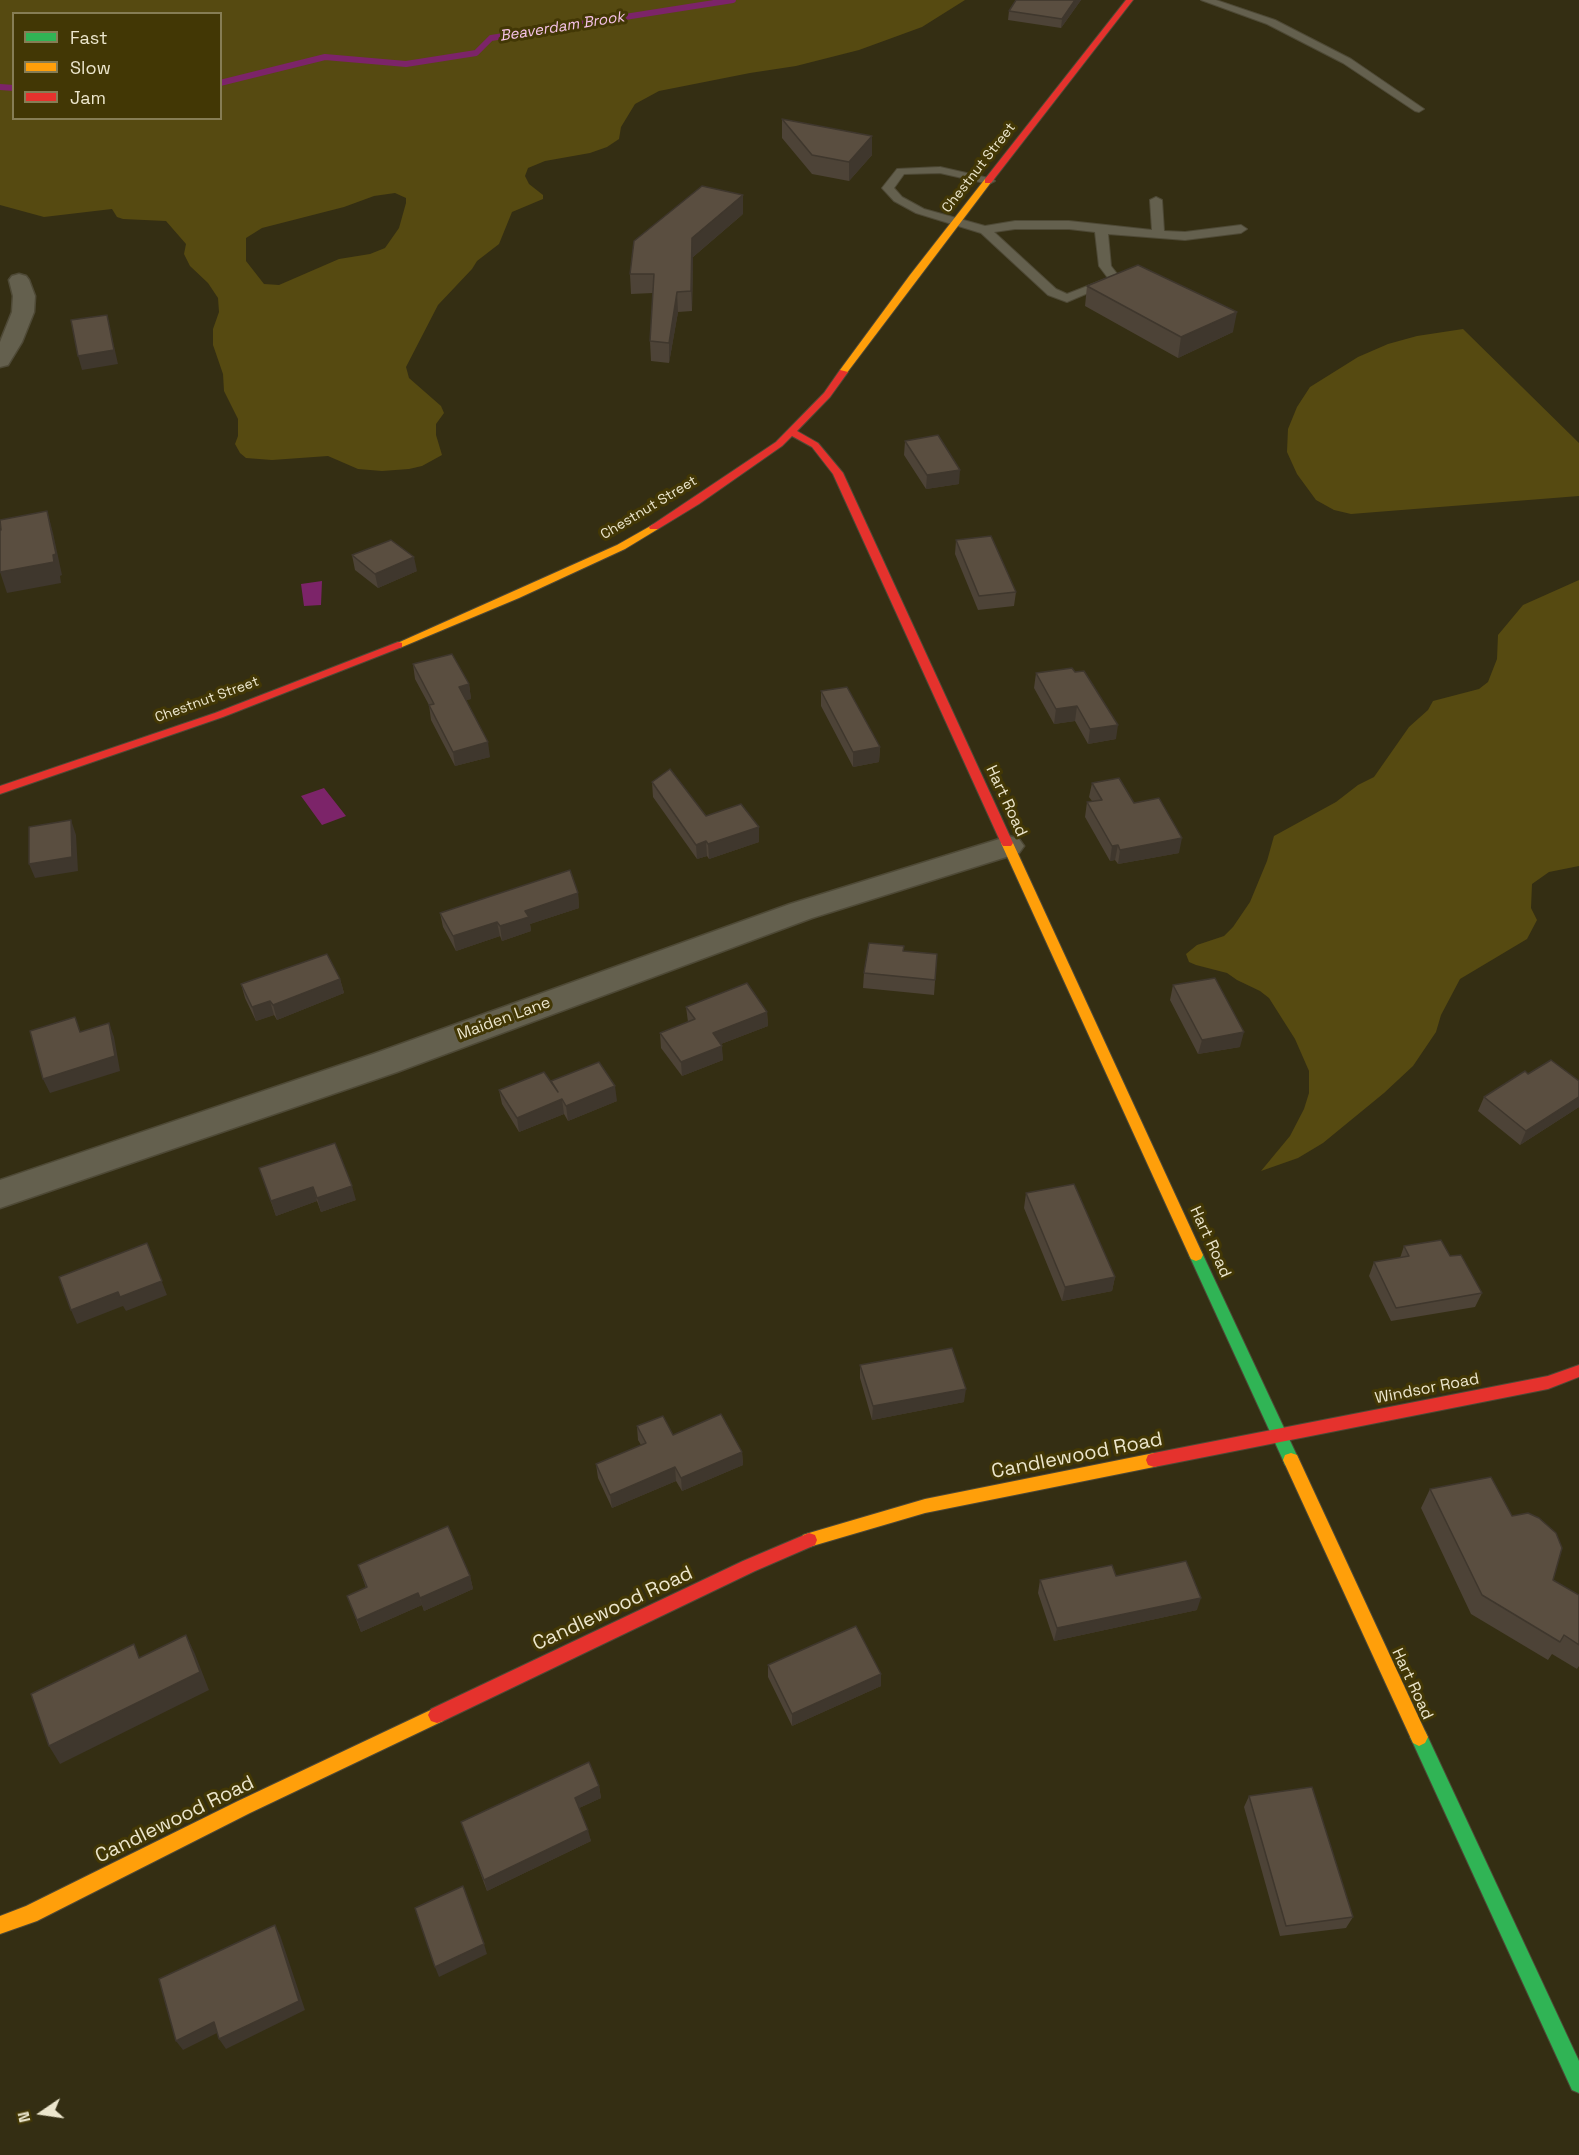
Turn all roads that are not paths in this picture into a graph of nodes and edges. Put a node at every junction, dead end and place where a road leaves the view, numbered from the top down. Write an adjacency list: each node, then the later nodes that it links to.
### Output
1 (1130, 0): 4 (street, Chestnut Street)
2 (1206, 0): 3 (lane)
3 (1419, 109)
4 (989, 181): 6 (street, Chestnut Street); 6 (lane)
5 (1156, 200): 10 (lane)
6 (957, 223): 8 (lane); 13 (street, Chestnut Street)
7 (1241, 229): 10 (lane)
8 (985, 230): 9 (lane); 9 (lane)
9 (1101, 230): 10 (lane)
10 (1158, 232)
11 (19, 280): 12 (street)
12 (0, 360)
13 (791, 431): 14 (street, Chestnut Street); 15 (street, Hart Road)
14 (0, 790)
15 (1009, 846): 16 (street, Maiden Lane); 18 (street, Hart Road)
16 (0, 1194)
17 (1579, 1371): 18 (street, Windsor Road)
18 (1281, 1435): 19 (street, Candlewood Road); 20 (street, Hart Road)
19 (0, 1924)
20 (1579, 2083)

